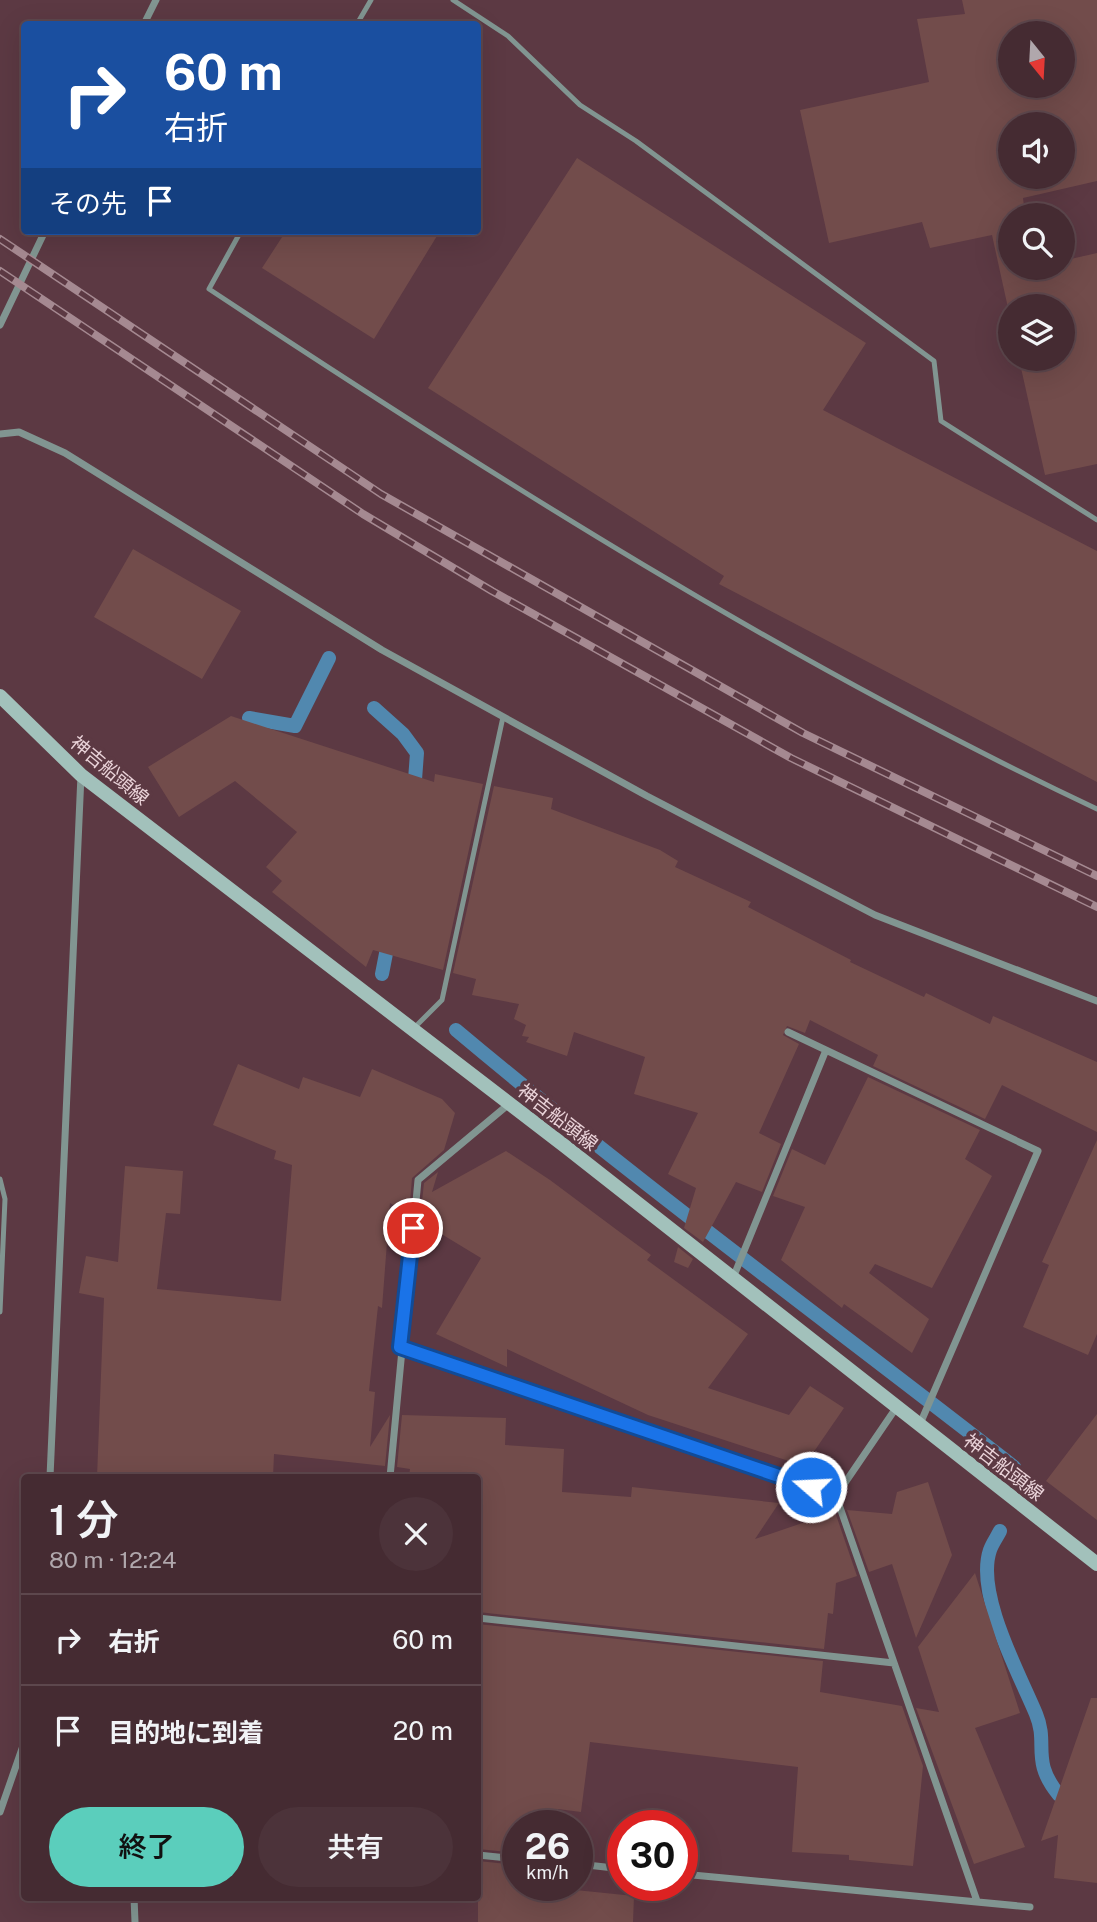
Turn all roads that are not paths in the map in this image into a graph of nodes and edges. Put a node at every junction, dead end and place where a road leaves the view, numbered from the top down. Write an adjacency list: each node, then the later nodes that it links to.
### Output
1 (156, 0): 4 (street)
2 (371, 0): 5 (lane)
3 (453, 0): 10 (lane)
4 (146, 21)
5 (359, 21)
6 (43, 235): 8 (street)
7 (240, 235): 14 (lane)
8 (0, 325)
9 (0, 434): 12 (street)
10 (1097, 520)
11 (0, 696): 13 (main road, 神吉船頭線)
12 (503, 717): 15 (street); 16 (lane)
13 (81, 775): 16 (main road, 神吉船頭線); 26 (street)
14 (1097, 809)
15 (1097, 1001)
16 (413, 1029): 19 (main road, 神吉船頭線)
17 (788, 1032): 18 (street)
18 (825, 1050): 21 (street); 25 (street)
19 (509, 1104): 21 (main road, 神吉船頭線); 23 (street)
20 (0, 1179): 22 (lane)
21 (733, 1278): 24 (main road, 神吉船頭線)
22 (0, 1312)
23 (400, 1347): 27 (street); 28 (street)
24 (896, 1408): 25 (main road, 神吉船頭線); 28 (street)
25 (920, 1424): 29 (main road, 神吉船頭線)
26 (50, 1474)
27 (390, 1474)
28 (836, 1496): 31 (street)
29 (1097, 1564)
30 (481, 1618): 31 (street)
31 (894, 1663): 38 (street)
32 (21, 1752): 33 (street)
33 (0, 1812)
34 (481, 1855): 35 (street)
35 (502, 1857)
36 (698, 1875): 38 (street)
37 (134, 1901): 40 (street)
38 (977, 1901): 39 (street)
39 (1030, 1907)
40 (135, 1922)

